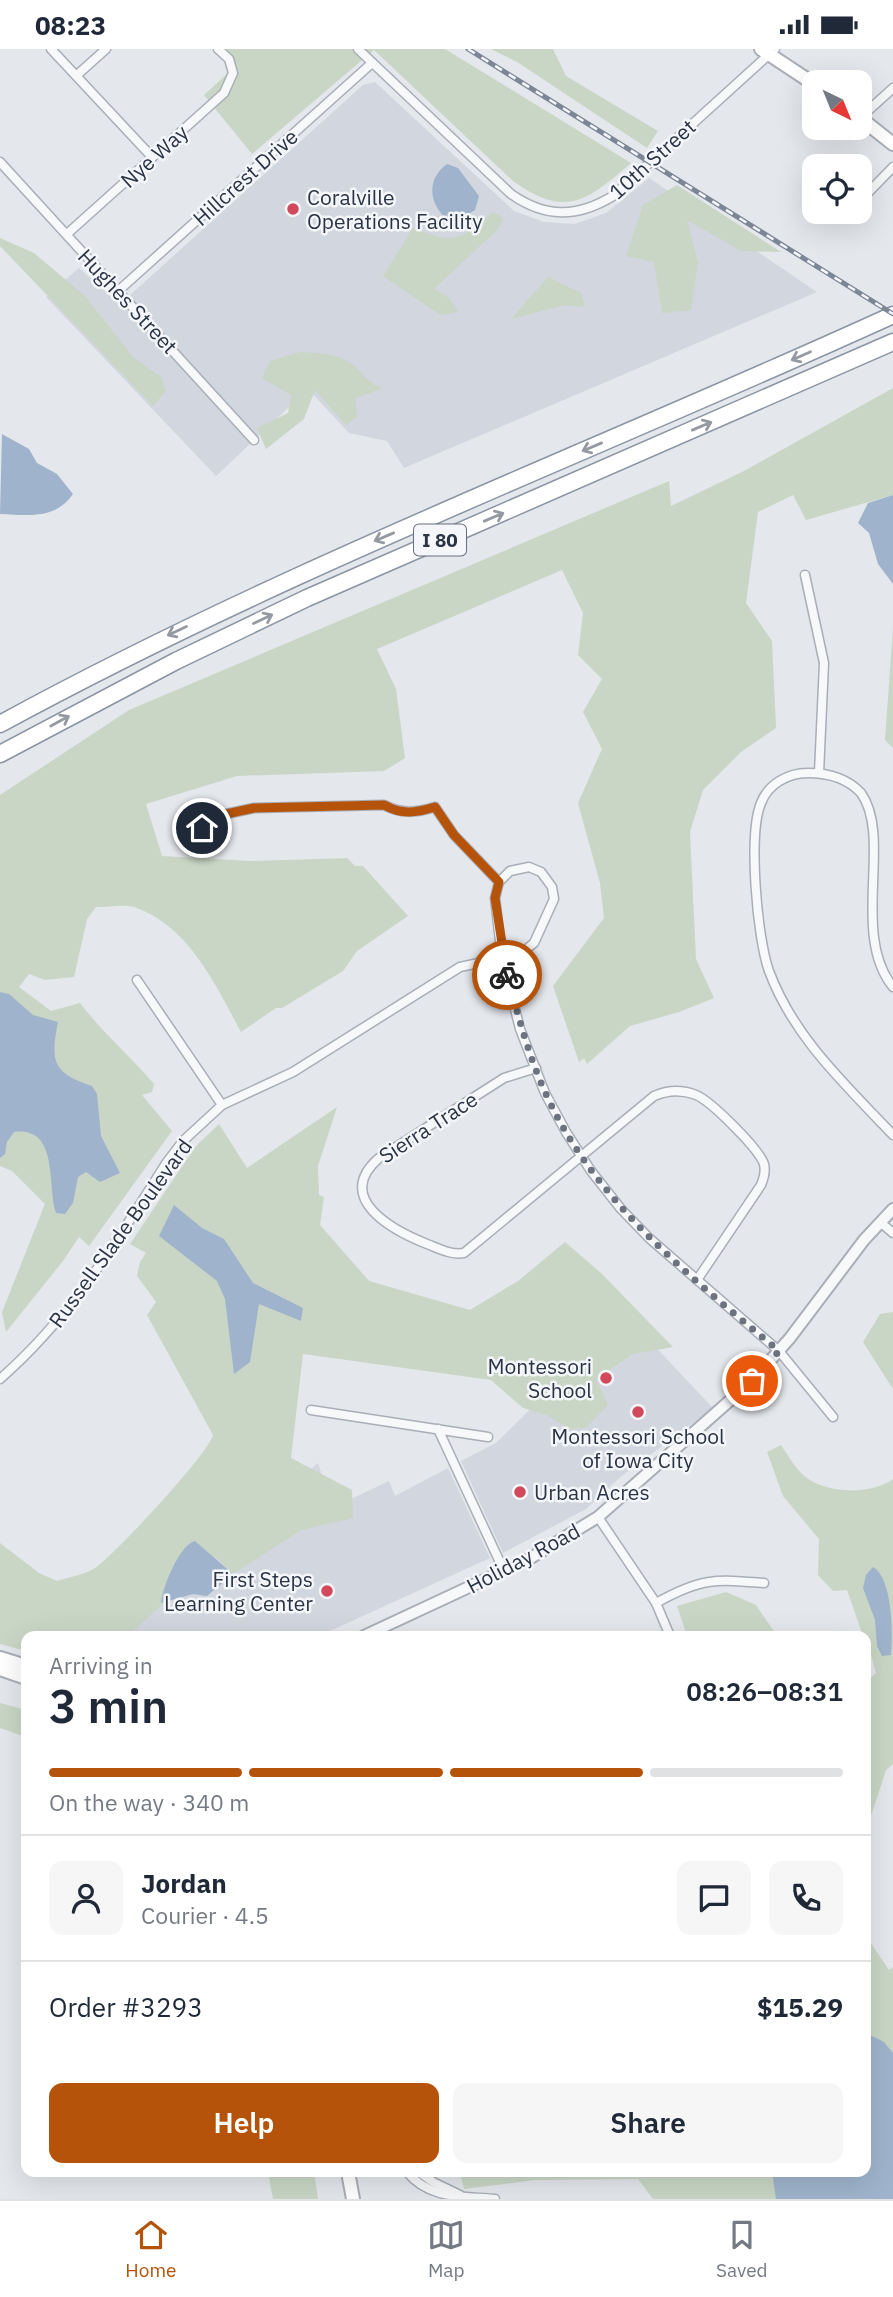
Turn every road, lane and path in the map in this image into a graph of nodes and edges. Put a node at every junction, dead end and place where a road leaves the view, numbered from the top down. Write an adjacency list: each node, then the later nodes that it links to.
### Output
1 (51, 49): 7 (street)
2 (106, 49): 7 (street)
3 (218, 49): 13 (street, Nye Way)
4 (358, 49): 6 (street, 10th Street)
5 (769, 51): 6 (street, 10th Street); 8 (main road)
6 (372, 63): 18 (street, Hillcrest Drive)
7 (77, 75): 13 (street)
8 (802, 75)
9 (893, 88): 10 (street)
10 (872, 106)
11 (872, 127): 12 (main road)
12 (893, 144)
13 (152, 157): 17 (street, Nye Way)
14 (0, 162): 17 (street, Hughes Street)
15 (893, 167): 16 (street)
16 (872, 189)
17 (67, 235): 18 (street, Hughes Street)
18 (117, 292): 21 (street, Hughes Street)
19 (893, 315): 23 (highway, I 80, one-way to 23)
20 (890, 343): 24 (highway, I 80, one-way to 20)
21 (254, 440)
22 (805, 575): 25 (street)
23 (0, 724)
24 (0, 754)
25 (819, 773): 30 (street); 33 (street)
26 (202, 828): 27 (street)
27 (499, 882): 28 (street); 28 (street, Russell Slade Boulevard)
28 (502, 958): 31 (street); 32 (street, Russell Slade Boulevard)
29 (137, 980): 32 (street)
30 (893, 987)
31 (536, 1068): 34 (street); 34 (street, Sierra Trace)
32 (222, 1105): 40 (street, Russell Slade Boulevard)
33 (893, 1135)
34 (582, 1156): 38 (street); 38 (street)
35 (893, 1209): 36 (street, Holiday Road)
36 (880, 1222): 37 (street); 39 (street, Holiday Road)
37 (893, 1233)
38 (697, 1280): 39 (street)
39 (779, 1351): 42 (street); 45 (street, Holiday Road)
40 (0, 1378)
41 (311, 1410): 43 (street)
42 (833, 1417)
43 (438, 1429): 44 (street); 46 (street)
44 (488, 1437)
45 (598, 1517): 46 (street, Holiday Road); 48 (street)
46 (504, 1571): 49 (street, Holiday Road)
47 (764, 1583): 48 (street)
48 (656, 1603): 50 (street)
49 (375, 1631)
50 (668, 1631)
51 (0, 1658): 52 (main road)
52 (21, 1664)
53 (0, 1669): 54 (main road)
54 (21, 1676)
55 (349, 2177): 58 (main road)
56 (412, 2177): 59 (street)
57 (426, 2177): 59 (street)
58 (351, 2196)
59 (463, 2196): 60 (street)
60 (495, 2199)

